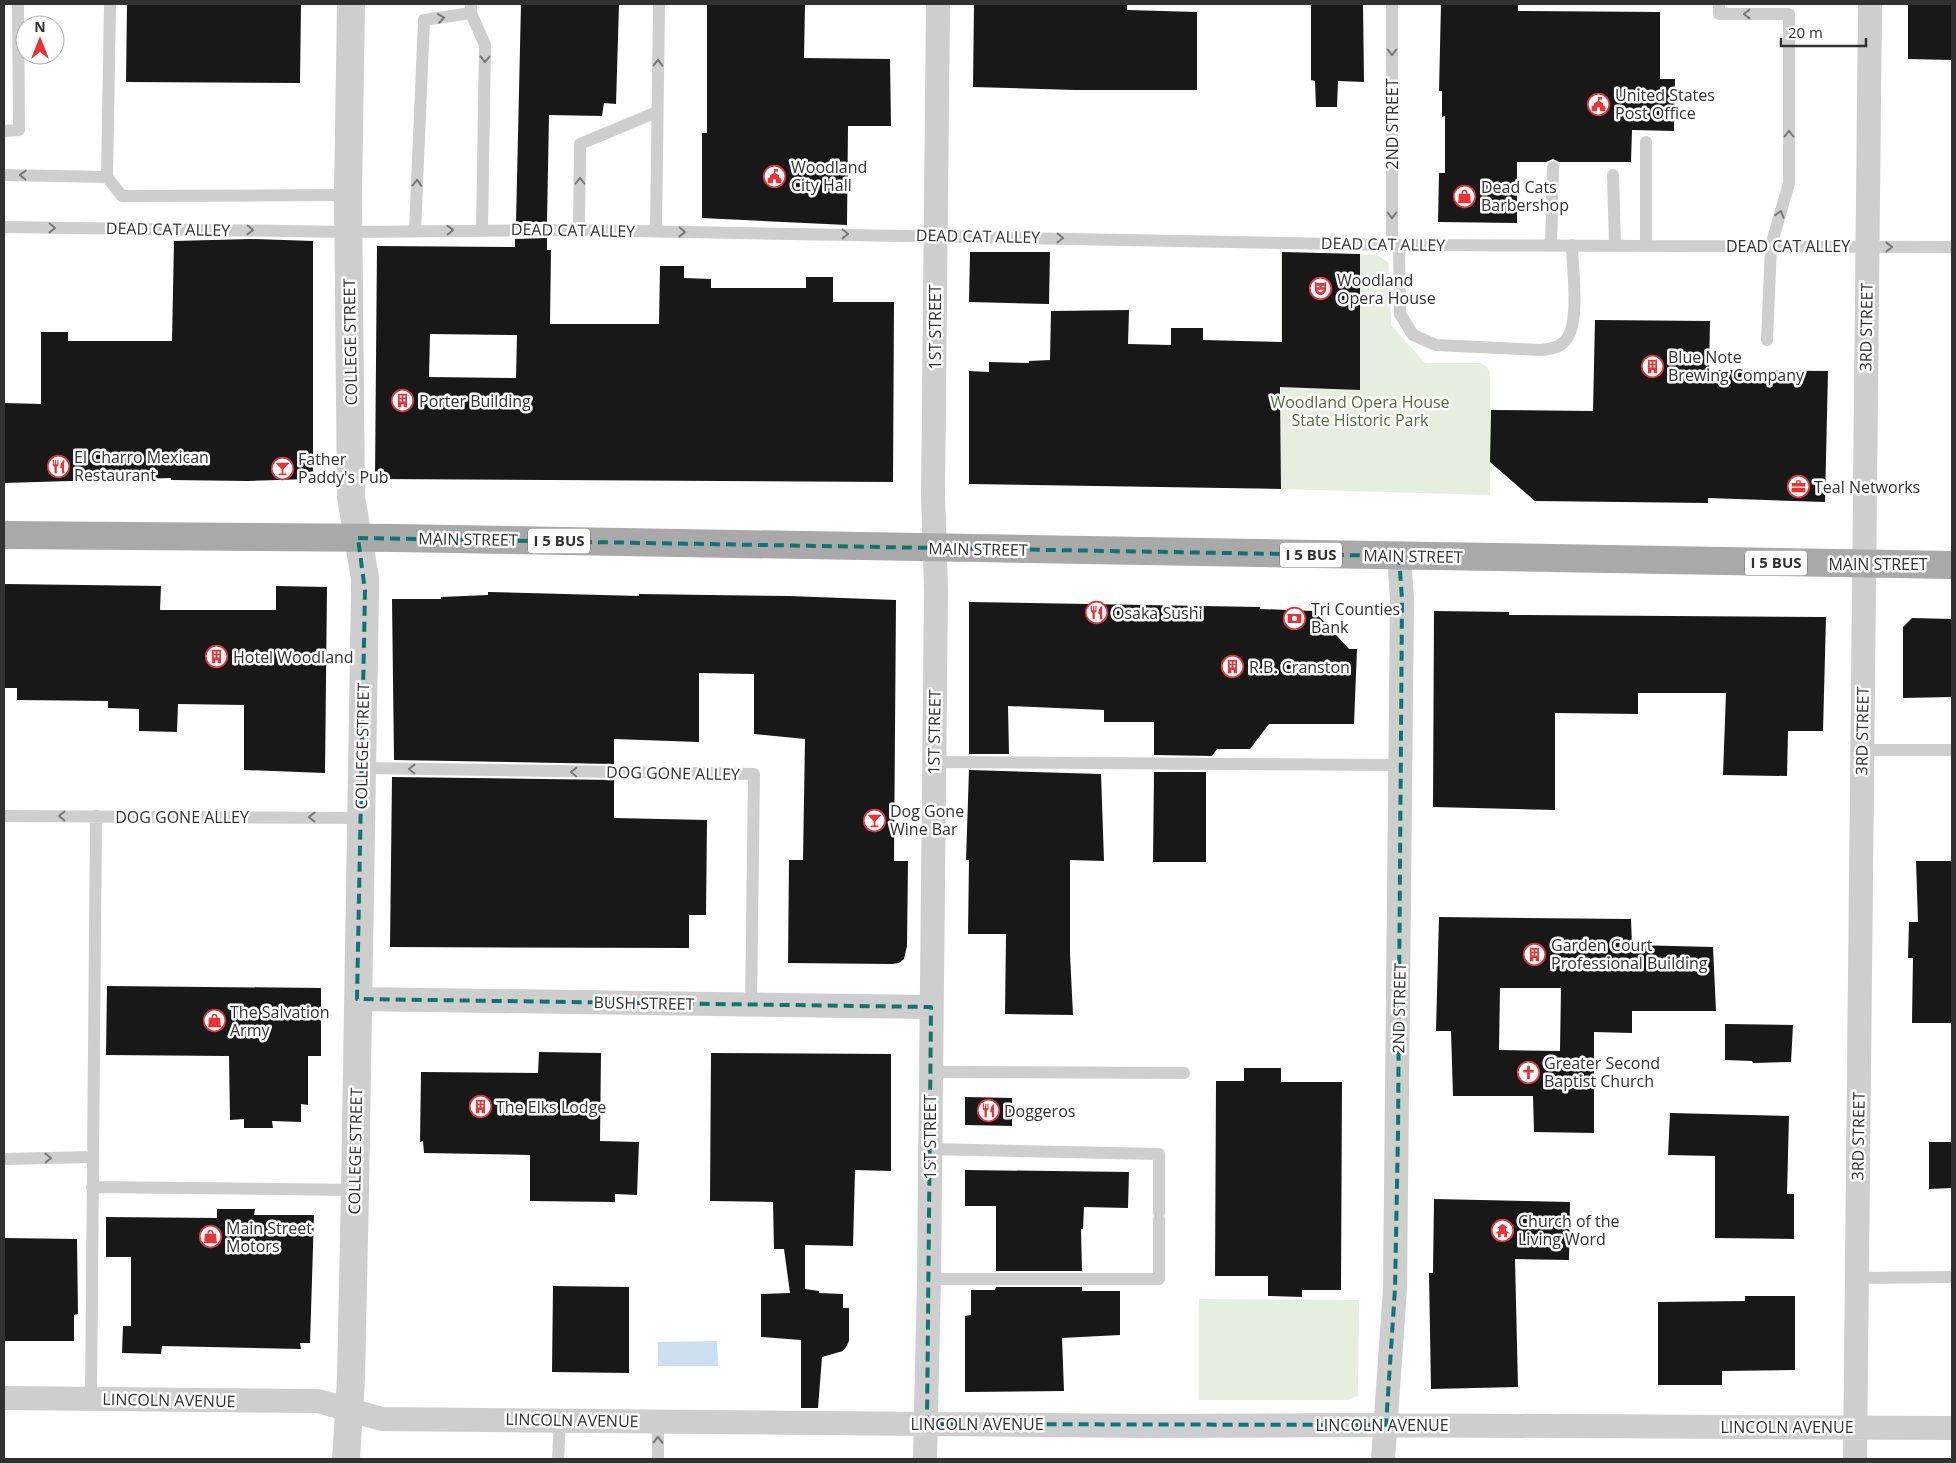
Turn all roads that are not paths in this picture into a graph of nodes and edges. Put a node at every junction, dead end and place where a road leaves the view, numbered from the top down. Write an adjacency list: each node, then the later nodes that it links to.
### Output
1 (18, 4): 11 (lane)
2 (110, 4): 16 (lane)
3 (352, 4): 17 (street, COLLEGE STREET)
4 (659, 4): 10 (lane, one-way to 4)
5 (938, 4): 24 (street, 1ST STREET)
6 (1392, 4): 25 (lane, 2ND STREET, one-way to 25)
7 (1870, 4): 31 (street, 3RD STREET)
8 (471, 8): 19 (lane, one-way to 19); 21 (lane, one-way to 8)
9 (1719, 9): 30 (lane, one-way to 9)
10 (657, 112): 20 (lane, one-way to 10); 22 (lane)
11 (4, 132)
12 (1646, 142): 29 (lane)
13 (1553, 168): 26 (lane)
14 (1613, 174): 28 (lane)
15 (4, 175): 16 (lane, one-way to 15)
16 (107, 177): 17 (lane)
17 (348, 195): 23 (street, COLLEGE STREET)
18 (4, 227): 23 (lane, DEAD CAT ALLEY, one-way to 23)
19 (482, 229): 20 (lane, DEAD CAT ALLEY); 21 (lane, DEAD CAT ALLEY, one-way to 19)
20 (579, 230): 22 (lane, DEAD CAT ALLEY)
21 (415, 231): 23 (lane, DEAD CAT ALLEY)
22 (656, 231): 24 (lane, DEAD CAT ALLEY, one-way to 24)
23 (349, 232): 35 (street, COLLEGE STREET)
24 (936, 236): 25 (lane, DEAD CAT ALLEY, one-way to 25); 36 (street, 1ST STREET)
25 (1396, 245): 26 (lane, DEAD CAT ALLEY); 27 (lane, 2ND STREET)
26 (1552, 245): 27 (lane, DEAD CAT ALLEY)
27 (1572, 245): 28 (lane, DEAD CAT ALLEY)
28 (1615, 246): 29 (lane, DEAD CAT ALLEY)
29 (1646, 246): 30 (lane, DEAD CAT ALLEY)
30 (1771, 246): 31 (lane, DEAD CAT ALLEY); 33 (lane)
31 (1867, 247): 32 (lane, DEAD CAT ALLEY, one-way to 32); 38 (street, 3RD STREET)
32 (1952, 247)
33 (1767, 340)
34 (4, 535): 35 (main road, MAIN STREET / I 5 BUS)
35 (358, 538): 36 (main road, MAIN STREET / I 5 BUS); 44 (street, COLLEGE STREET)
36 (935, 548): 37 (main road, MAIN STREET / I 5 BUS); 42 (street, 1ST STREET)
37 (1399, 556): 38 (main road, MAIN STREET / I 5 BUS); 43 (street, 2ND STREET)
38 (1864, 564): 39 (main road, MAIN STREET / I 5 BUS); 40 (street, 3RD STREET)
39 (1952, 564)
40 (1862, 750): 41 (lane); 59 (street, 3RD STREET)
41 (1952, 750)
42 (934, 762): 43 (lane); 50 (street, 1ST STREET)
43 (1401, 765): 67 (street, 2ND STREET)
44 (361, 768): 47 (street, COLLEGE STREET); 49 (lane, DOG GONE ALLEY, one-way to 44)
45 (4, 816): 46 (lane, DOG GONE ALLEY, one-way to 45)
46 (96, 816): 47 (lane, DOG GONE ALLEY, one-way to 46); 54 (lane)
47 (361, 818): 48 (street, COLLEGE STREET)
48 (357, 999): 49 (street, BUSH STREET); 57 (street, COLLEGE STREET)
49 (751, 1004): 50 (street, BUSH STREET)
50 (931, 1007): 51 (street, 1ST STREET)
51 (930, 1072): 52 (lane); 53 (street, 1ST STREET)
52 (1184, 1073)
53 (930, 1150): 60 (street, 1ST STREET); 60 (lane)
54 (92, 1158): 55 (lane, one-way to 54); 56 (lane)
55 (4, 1159)
56 (92, 1187): 57 (lane); 62 (lane)
57 (355, 1190): 63 (street, COLLEGE STREET)
58 (1952, 1277): 59 (lane)
59 (1857, 1278): 68 (street, 3RD STREET)
60 (929, 1279): 66 (street, 1ST STREET)
61 (4, 1398): 62 (street, LINCOLN AVENUE)
62 (91, 1399): 63 (street, LINCOLN AVENUE)
63 (349, 1410): 64 (street, LINCOLN AVENUE); 70 (street, COLLEGE STREET)
64 (560, 1420): 65 (street, LINCOLN AVENUE); 71 (lane)
65 (658, 1421): 66 (street, LINCOLN AVENUE); 72 (lane, one-way to 65)
66 (927, 1424): 67 (street, LINCOLN AVENUE); 73 (street, 1ST STREET)
67 (1386, 1425): 68 (street, LINCOLN AVENUE); 74 (street, 2ND STREET)
68 (1855, 1428): 69 (street, LINCOLN AVENUE); 75 (street, 3RD STREET)
69 (1952, 1428)
70 (346, 1459)
71 (558, 1459)
72 (658, 1459)
73 (925, 1459)
74 (1384, 1459)
75 (1855, 1459)

